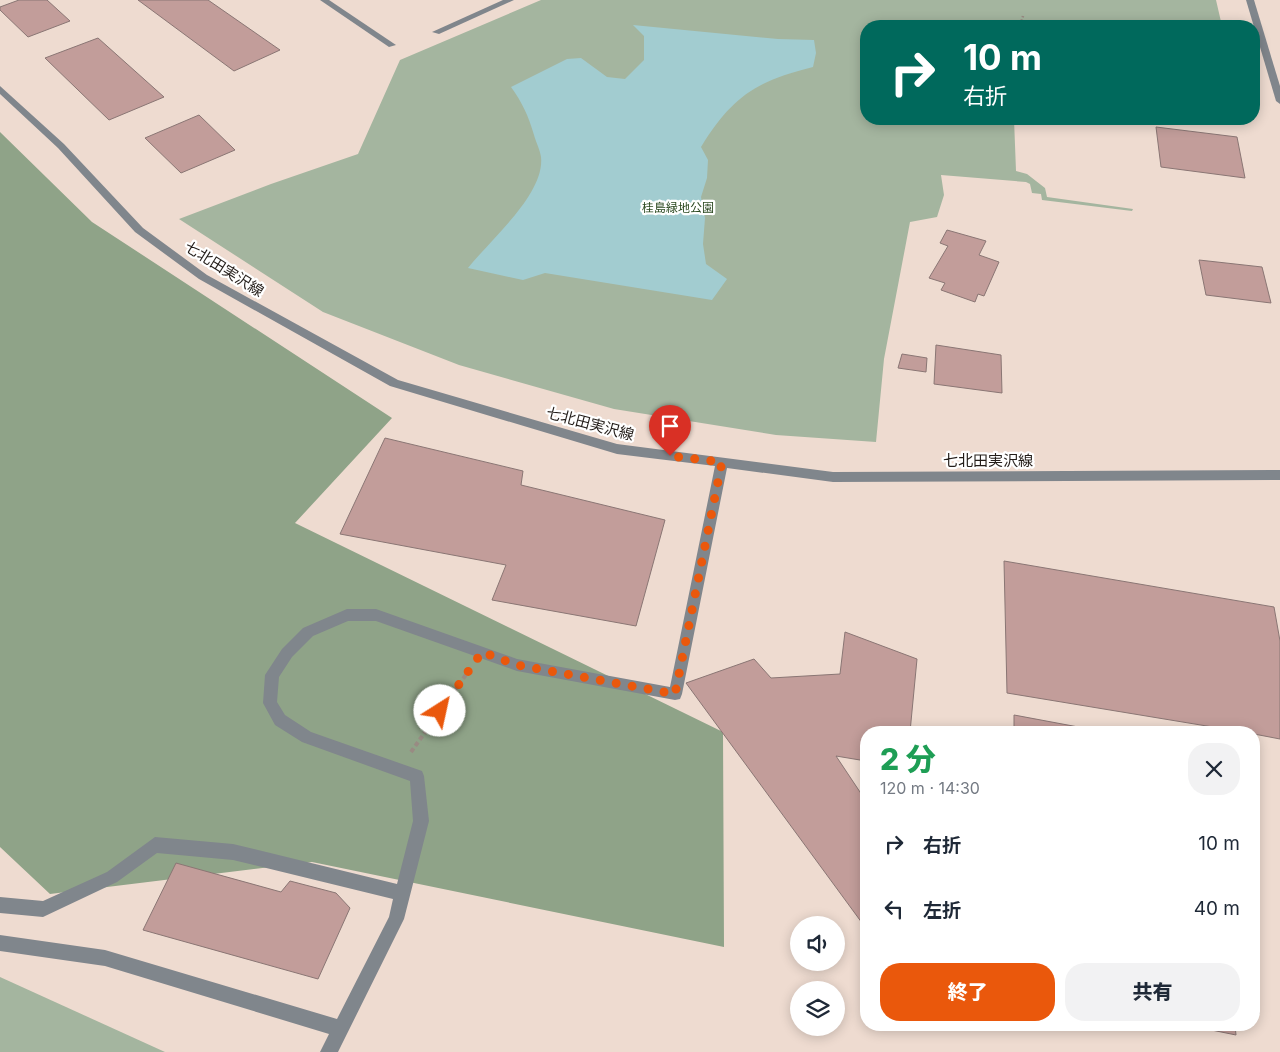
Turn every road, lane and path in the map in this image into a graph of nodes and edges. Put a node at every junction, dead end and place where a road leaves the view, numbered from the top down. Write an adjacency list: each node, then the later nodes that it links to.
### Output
1 (324, 0): 9 (street)
2 (510, 0): 7 (street)
3 (1250, 0): 6 (street)
4 (1023, 16): 5 (path)
5 (1022, 20)
6 (1256, 20)
7 (436, 32)
8 (1260, 34): 11 (street)
9 (392, 45)
10 (0, 88): 12 (street, 七北田実沢線)
11 (1280, 101)
12 (722, 462): 13 (street, 七北田実沢線); 14 (street)
13 (1280, 474)
14 (482, 652): 15 (path); 15 (street)
15 (399, 769): 16 (street)
16 (403, 893): 17 (street); 19 (street)
17 (0, 906)
18 (0, 943): 19 (street)
19 (341, 1029): 20 (street)
20 (329, 1052)

